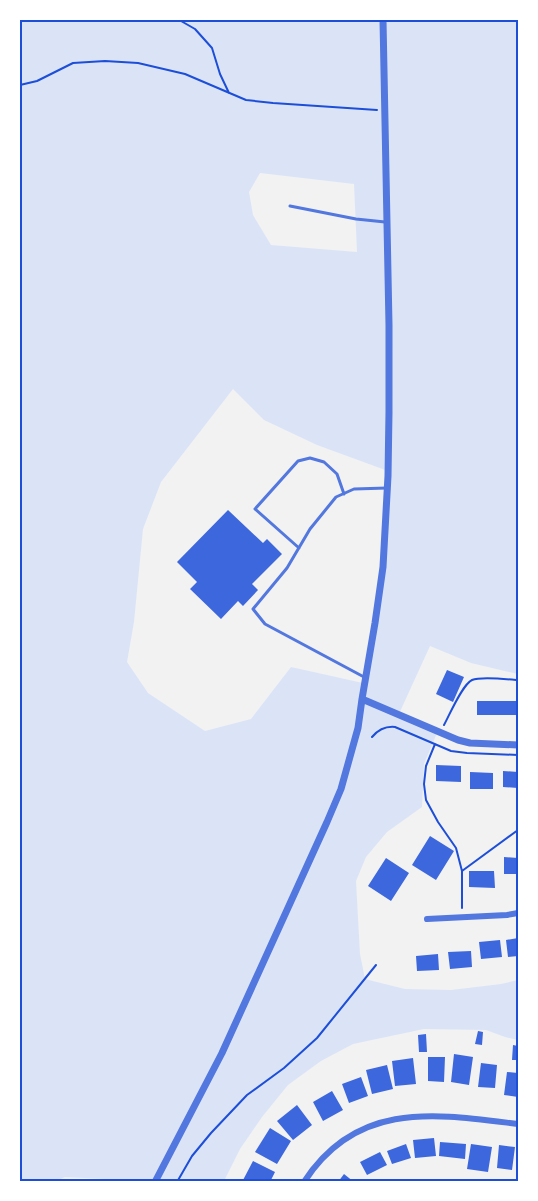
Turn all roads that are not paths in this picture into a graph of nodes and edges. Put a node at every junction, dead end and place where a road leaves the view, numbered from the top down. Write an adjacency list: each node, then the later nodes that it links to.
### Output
1 (382, 20): 3 (street)
2 (290, 206): 3 (lane)
3 (387, 222): 4 (street)
4 (388, 488): 5 (lane); 7 (street)
5 (345, 494): 6 (lane); 6 (lane)
6 (299, 548): 7 (lane)
7 (366, 678): 8 (street)
8 (362, 699): 9 (street); 13 (street)
9 (519, 745)
10 (519, 913): 11 (street)
11 (427, 919)
12 (519, 1124): 14 (street)
13 (155, 1182)
14 (304, 1182)

